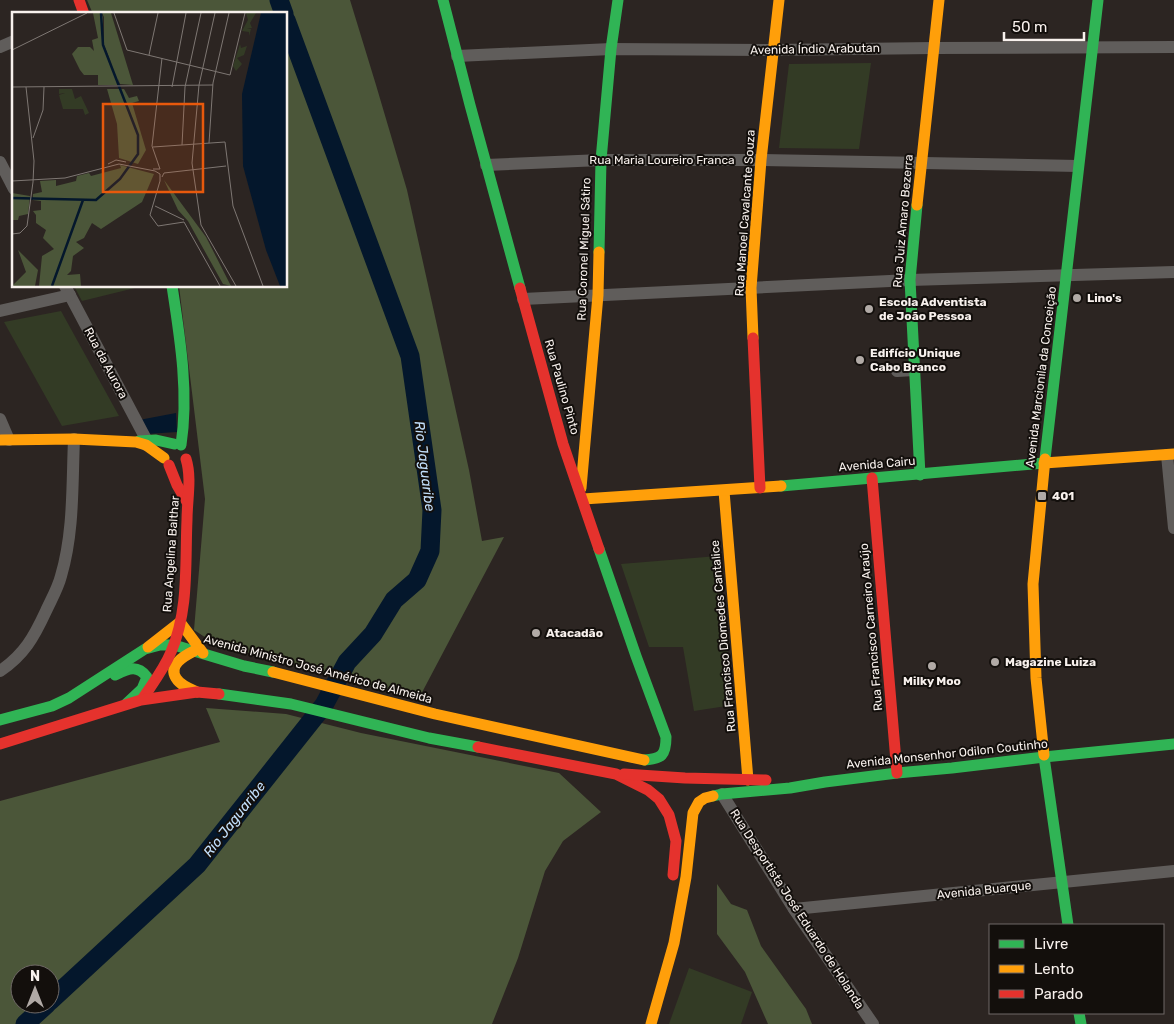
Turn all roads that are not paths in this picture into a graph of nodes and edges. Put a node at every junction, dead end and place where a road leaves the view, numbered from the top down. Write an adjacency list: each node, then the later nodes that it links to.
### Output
1 (79, 0): 7 (main road)
2 (443, 0): 15 (main road, Rua Paulino Pinto)
3 (618, 0): 13 (main road, Rua Coronel Miguel Sátiro)
4 (779, 0): 14 (main road, Rua Manoel Cavalcante Souza)
5 (939, 0): 12 (main road, Rua Juiz Amaro Bezerra)
6 (1098, 0): 10 (main road, Avenida Marcionila da Conceição)
7 (83, 12)
8 (12, 42): 9 (street)
9 (0, 47)
10 (1092, 47): 11 (street, Avenida Índio Arabutan); 12 (street, Avenida Índio Arabutan); 21 (main road, Avenida Marcionila da Conceição)
11 (1174, 47)
12 (933, 48): 14 (street, Avenida Índio Arabutan); 19 (main road, Rua Juiz Amaro Bezerra)
13 (611, 49): 14 (street, Avenida Índio Arabutan); 15 (street, Avenida Índio Arabutan); 16 (main road, Rua Coronel Miguel Sátiro)
14 (773, 50): 17 (main road, Rua Manoel Cavalcante Souza)
15 (457, 56): 20 (main road, Rua Paulino Pinto)
16 (601, 160): 17 (street, Rua Maria Loureiro Franca); 20 (street, Rua Maria Loureiro Franca); 29 (main road, Rua Coronel Miguel Sátiro)
17 (761, 160): 19 (street, Rua Maria Loureiro Franca); 27 (main road, Rua Manoel Cavalcante Souza)
18 (0, 162): 22 (street)
19 (921, 163): 21 (street, Rua Maria Loureiro Franca); 25 (main road, Rua Juiz Amaro Bezerra)
20 (486, 164): 30 (main road, Rua Paulino Pinto)
21 (1078, 166): 24 (main road, Avenida Marcionila da Conceição)
22 (12, 185)
23 (1174, 272): 24 (street)
24 (1067, 275): 25 (street); 44 (main road, Avenida Marcionila da Conceição)
25 (910, 280): 27 (street); 32 (main road, Rua Juiz Amaro Bezerra)
26 (172, 288): 38 (main road)
27 (751, 288): 29 (street); 47 (main road, Rua Manoel Cavalcante Souza)
28 (68, 290): 31 (street); 37 (street, Rua da Aurora)
29 (598, 295): 30 (street); 40 (main road, Rua Coronel Miguel Sátiro)
30 (522, 298): 39 (main road, Rua Paulino Pinto)
31 (0, 311)
32 (914, 370): 33 (street); 45 (main road, Rua Juiz Amaro Bezerra)
33 (897, 371)
34 (0, 419): 36 (street)
35 (74, 439): 36 (main road); 37 (main road); 56 (street)
36 (5, 440)
37 (143, 442): 38 (main road); 43 (main road)
38 (177, 444): 42 (main road); 43 (main road)
39 (563, 444): 40 (main road); 49 (main road, Rua Paulino Pinto)
40 (584, 451): 49 (main road, Rua Coronel Miguel Sátiro)
41 (1171, 454): 44 (main road, Avenida Cairu); 51 (street)
42 (186, 459): 43 (main road); 50 (main road, Rua Angelina Balthar)
43 (166, 462): 50 (main road)
44 (1045, 463): 45 (main road, Avenida Cairu); 64 (main road, Avenida Marcionila da Conceição)
45 (920, 474): 46 (main road, Avenida Cairu)
46 (872, 478): 47 (main road, Avenida Cairu); 66 (main road, Rua Francisco Carneiro Araújo)
47 (760, 488): 48 (main road, Avenida Cairu)
48 (724, 491): 49 (main road, Avenida Cairu); 68 (main road, Rua Francisco Diomedes Cantalice)
49 (582, 499): 65 (main road, Rua Paulino Pinto)
50 (187, 502): 52 (main road, Rua Angelina Balthar)
51 (1174, 528)
52 (180, 622): 53 (main road, Rua Angelina Balthar); 54 (main road); 55 (main road)
53 (174, 645): 54 (main road, Avenida Ministro José Américo de Almeida); 55 (main road, Avenida Ministro José Américo de Almeida); 59 (main road, Rua Angelina Balthar)
54 (145, 649): 57 (main road, Avenida Ministro José Américo de Almeida)
55 (198, 652): 58 (main road); 65 (main road, Avenida Ministro José Américo de Almeida)
56 (0, 671)
57 (82, 690): 60 (main road); 61 (main road, Avenida Ministro José Américo de Almeida)
58 (196, 692): 59 (main road); 67 (main road)
59 (141, 700): 60 (main road)
60 (126, 704): 62 (main road)
61 (0, 720)
62 (0, 744)
63 (1174, 744): 64 (main road, Avenida Monsenhor Odilon Coutinho)
64 (1044, 757): 66 (main road, Avenida Monsenhor Odilon Coutinho); 72 (main road, Avenida Marcionila da Conceição)
65 (644, 760)
66 (897, 772): 69 (main road, Avenida Monsenhor Odilon Coutinho)
67 (616, 774): 68 (main road); 73 (main road)
68 (748, 780): 69 (main road)
69 (825, 782): 70 (main road, Avenida Monsenhor Odilon Coutinho)
70 (722, 794): 74 (street, Rua Desportista José Eduardo de Holanda); 78 (main road, Avenida Monsenhor Odilon Coutinho)
71 (1174, 871): 72 (street, Avenida Buarque)
72 (1062, 882): 74 (street, Avenida Buarque); 75 (main road, Avenida Marcionila da Conceição)
73 (672, 889)
74 (794, 909): 79 (street, Rua Desportista José Eduardo de Holanda)
75 (1068, 924)
76 (658, 956): 77 (main road)
77 (641, 1024)
78 (651, 1024)
79 (873, 1024)

